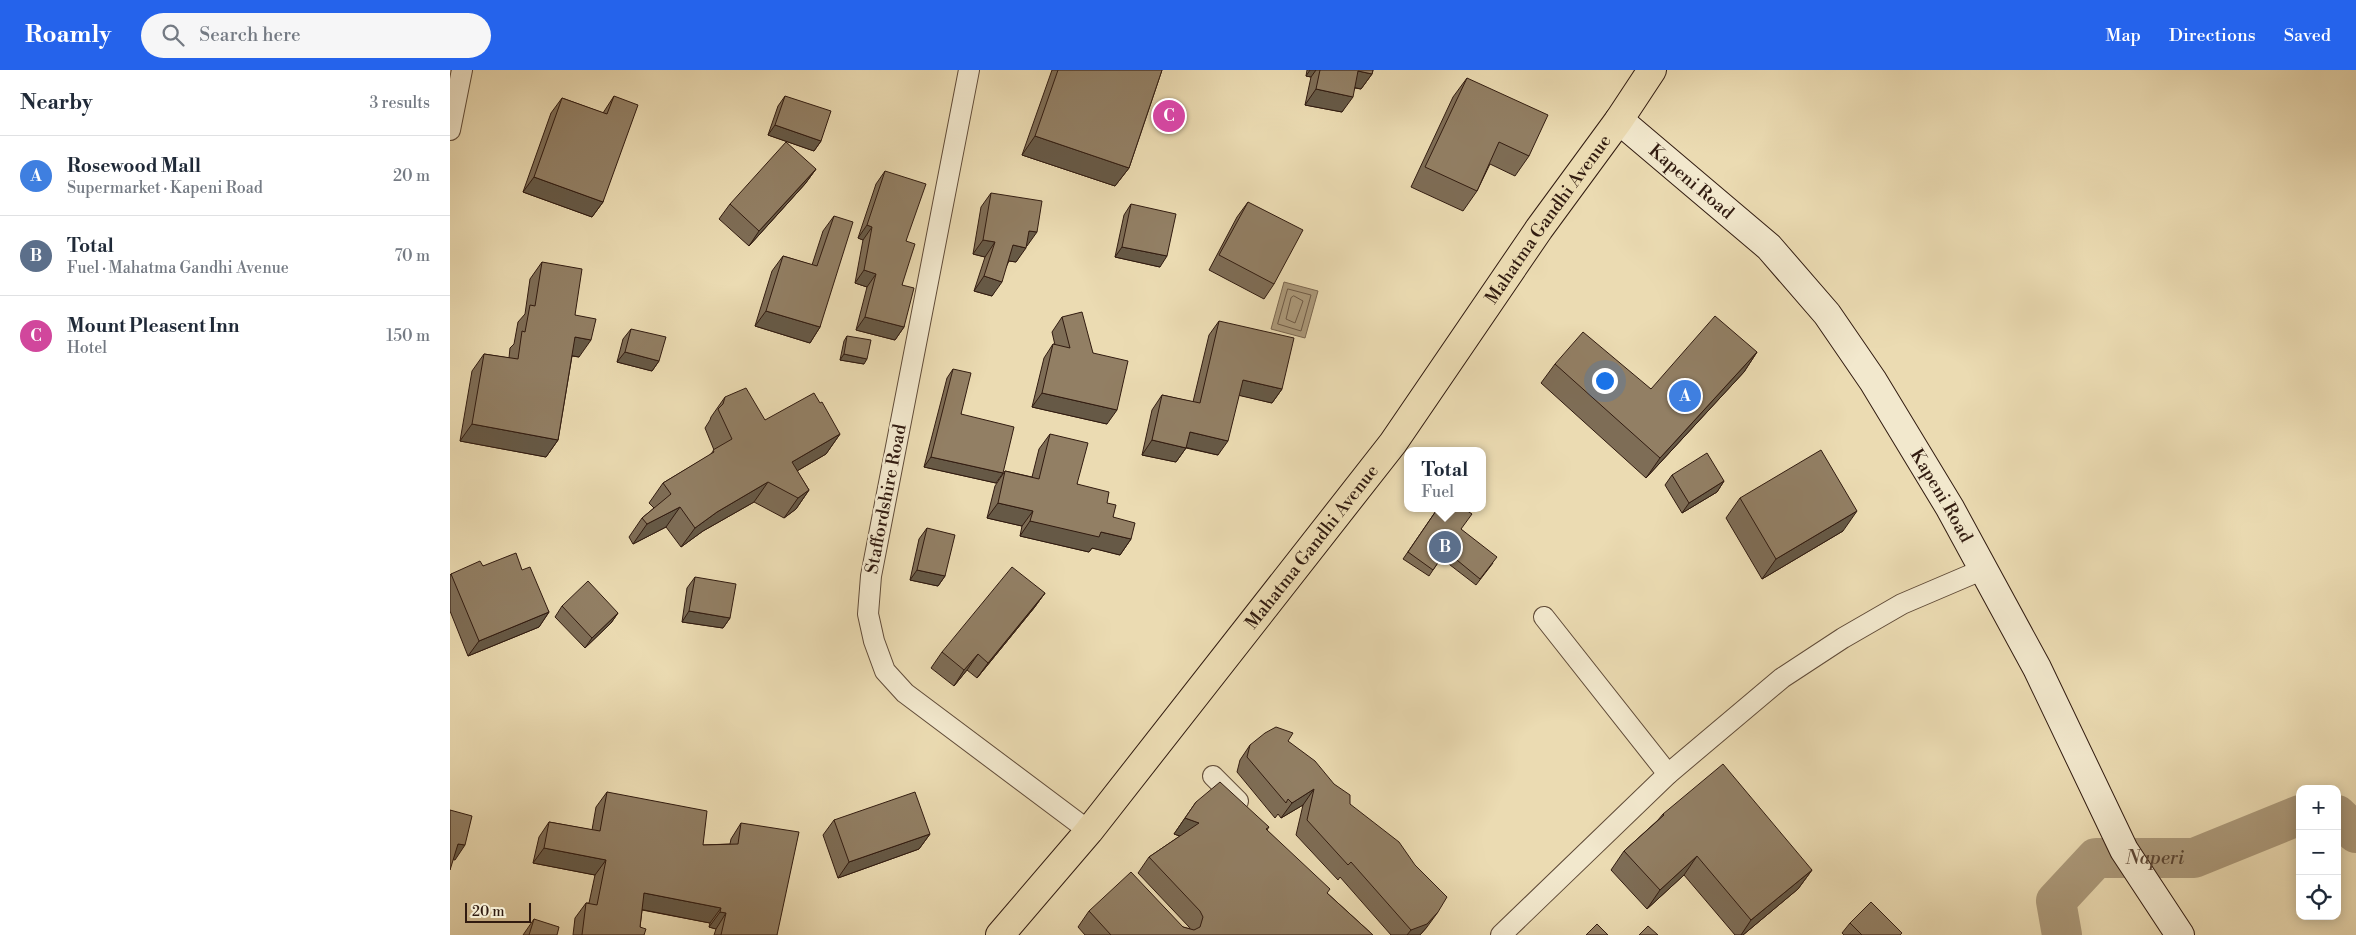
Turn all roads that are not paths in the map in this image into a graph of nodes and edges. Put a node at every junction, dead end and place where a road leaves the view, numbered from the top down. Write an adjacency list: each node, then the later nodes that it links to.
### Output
1 (462, 70): 5 (street)
2 (968, 70): 11 (street, Staffordshire Road)
3 (1652, 70): 4 (main road, Mahatma Gandhi Avenue)
4 (1619, 120): 6 (main road, Kapeni Road); 11 (main road, Mahatma Gandhi Avenue)
5 (450, 130)
6 (1984, 569): 8 (street); 14 (main road, Kapeni Road)
7 (1544, 617): 8 (street)
8 (1668, 774): 13 (street)
9 (1213, 776): 10 (street)
10 (1254, 818)
11 (1089, 832): 12 (main road, Mahatma Gandhi Avenue)
12 (1000, 935)
13 (1501, 935)
14 (2180, 935)

